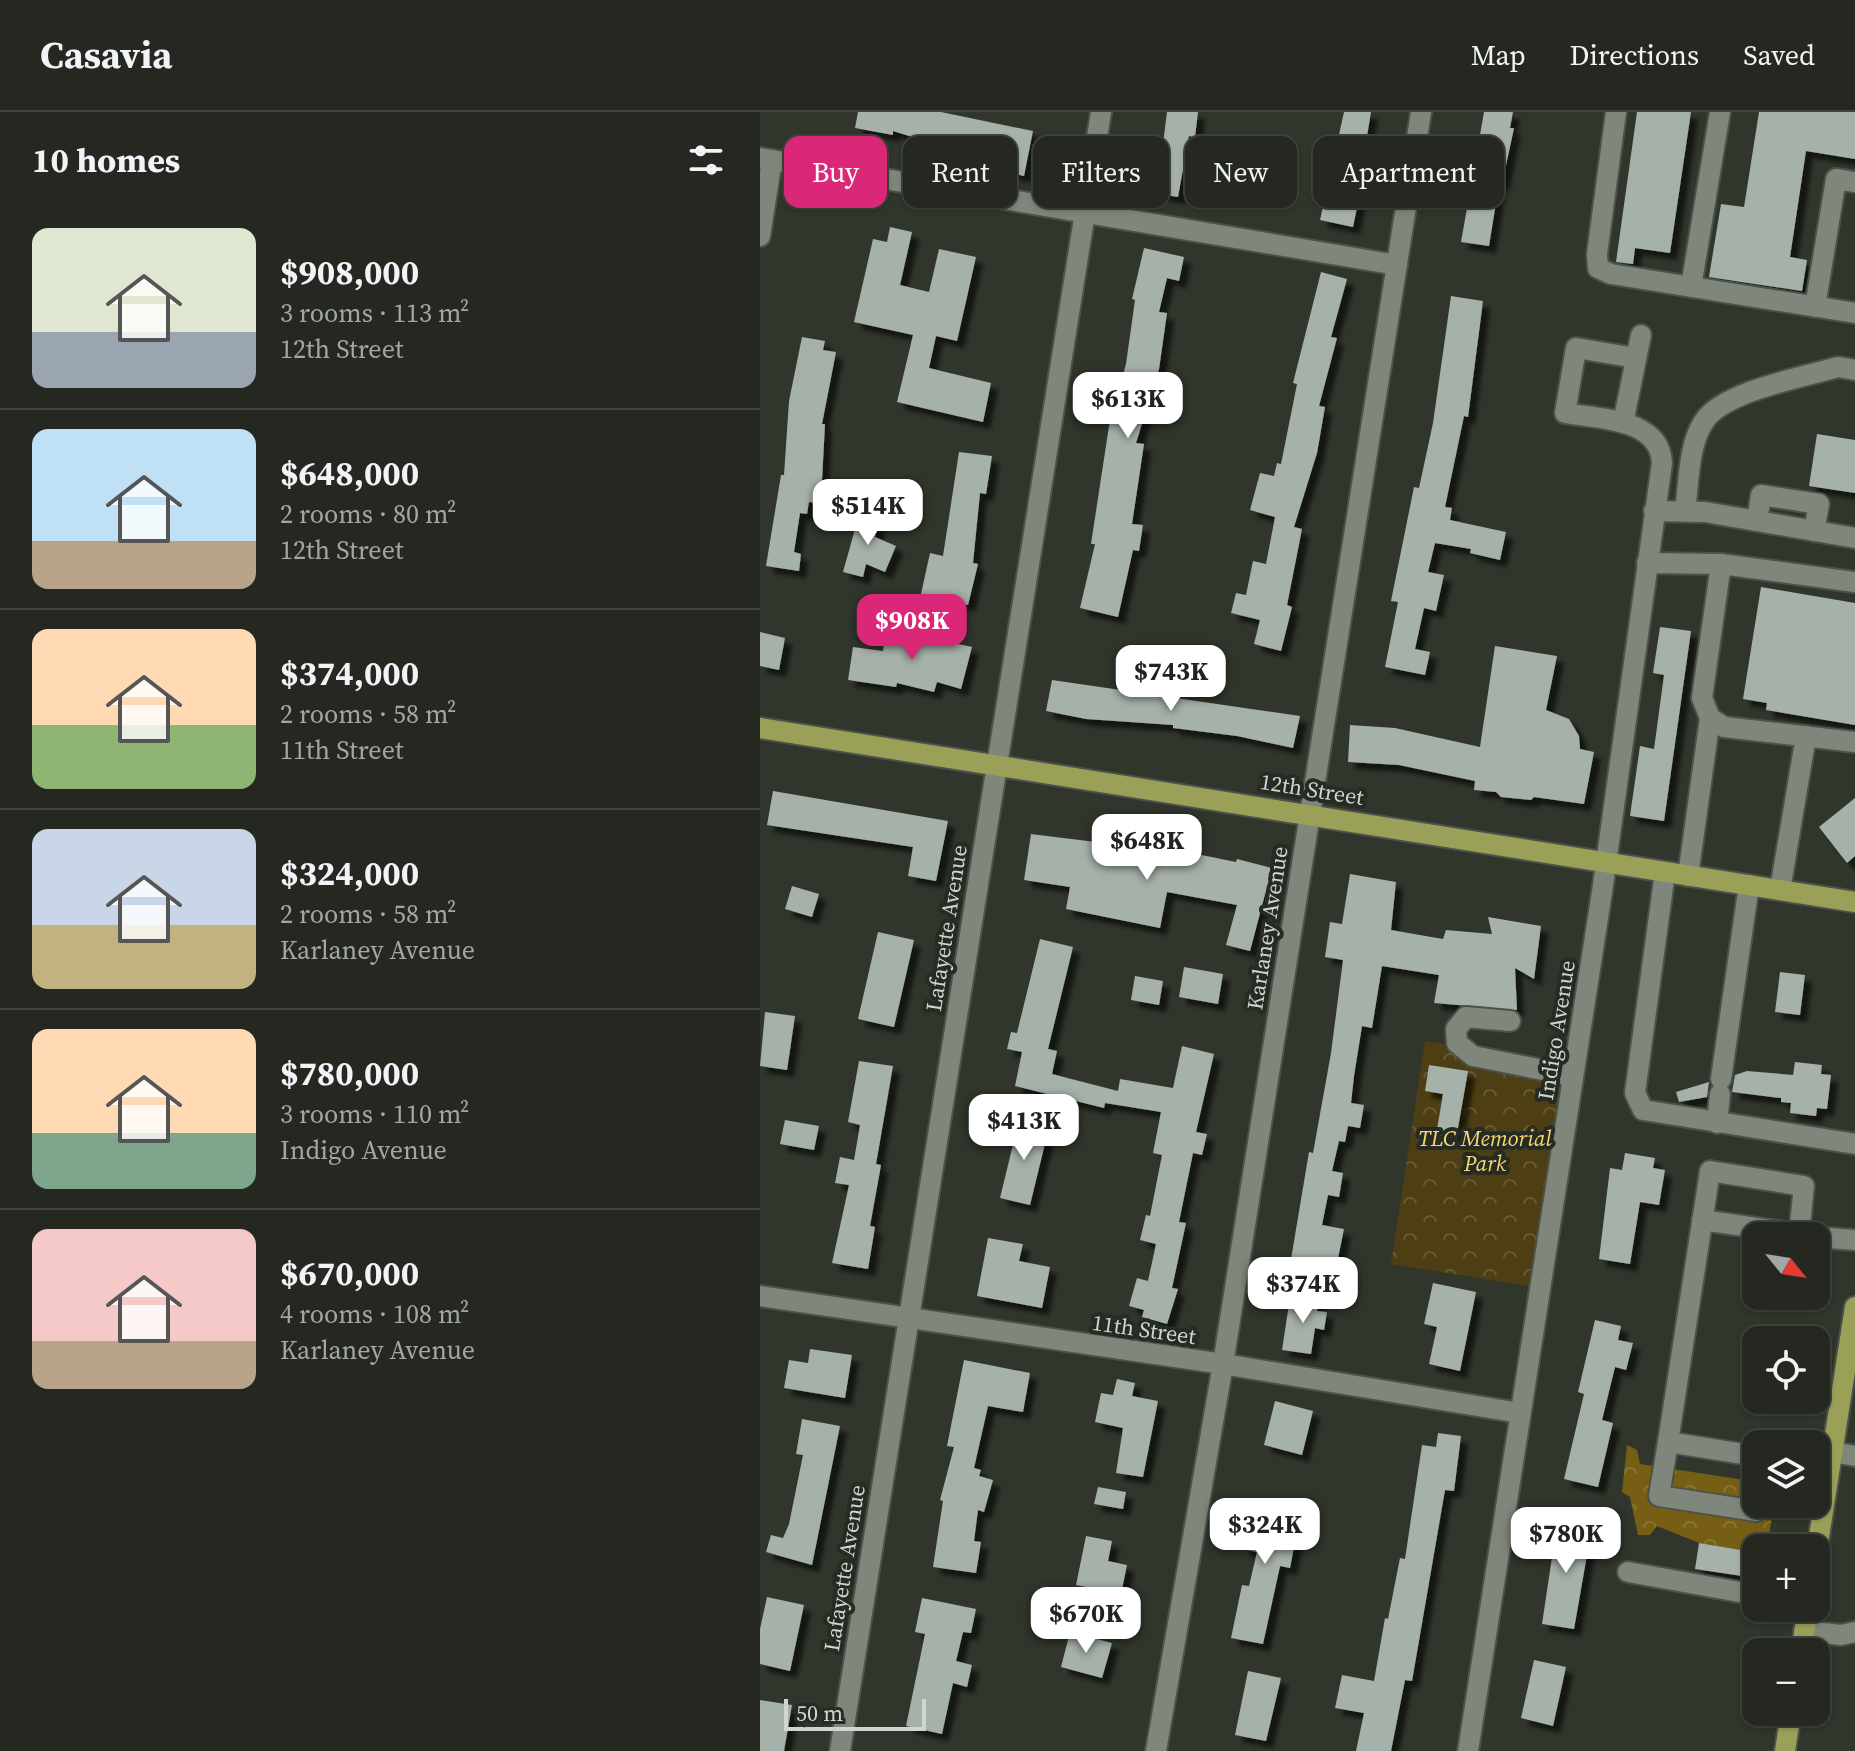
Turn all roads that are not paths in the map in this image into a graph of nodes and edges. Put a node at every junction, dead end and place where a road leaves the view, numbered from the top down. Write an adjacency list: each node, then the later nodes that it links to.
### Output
1 (1101, 112): 7 (street, Lafayette Avenue)
2 (1421, 112): 9 (street, Karlaney Avenue)
3 (1616, 112): 10 (street)
4 (1720, 112): 10 (street)
5 (766, 159): 7 (street); 8 (street)
6 (1855, 182): 11 (street)
7 (1085, 211): 9 (street); 27 (street, Lafayette Avenue)
8 (760, 236)
9 (1397, 265): 28 (street, Karlaney Avenue)
10 (1691, 287): 11 (street)
11 (1815, 307): 12 (street)
12 (1855, 313)
13 (1641, 335): 14 (street)
14 (1636, 358): 16 (street); 16 (street)
15 (1855, 370): 18 (street)
16 (1623, 423): 17 (street, Indigo Avenue)
17 (1655, 508): 18 (street); 20 (street, Indigo Avenue)
18 (1685, 511): 19 (street)
19 (1855, 538)
20 (1647, 563): 21 (street); 29 (street, Indigo Avenue)
21 (1721, 564): 22 (street); 23 (street)
22 (1855, 582)
23 (1710, 718): 25 (street); 31 (street)
24 (760, 728): 27 (main road, 12th Street)
25 (1806, 736): 26 (street); 33 (street)
26 (1855, 742)
27 (997, 764): 28 (main road, 12th Street); 46 (street, Lafayette Avenue)
28 (1309, 812): 29 (main road, 12th Street); 47 (street, Karlaney Avenue)
29 (1606, 863): 30 (main road, 12th Street); 36 (street, Indigo Avenue)
30 (1665, 872): 31 (main road, 12th Street); 37 (street)
31 (1688, 876): 32 (main road, 12th Street)
32 (1749, 885): 33 (main road, 12th Street); 37 (street)
33 (1780, 890): 34 (main road, 12th Street)
34 (1855, 902)
35 (1510, 1021): 36 (street)
36 (1573, 1076): 49 (street, Indigo Avenue)
37 (1717, 1123): 38 (street)
38 (1855, 1144)
39 (1702, 1220): 40 (street); 41 (street); 50 (street)
40 (1808, 1222)
41 (1742, 1226)
42 (1830, 1237): 43 (street)
43 (1855, 1240)
44 (760, 1296): 46 (street, 11th Street)
45 (1855, 1307): 48 (main road)
46 (907, 1320): 47 (street, 11th Street); 63 (street, Lafayette Avenue)
47 (1223, 1364): 49 (street, 11th Street); 64 (street, Karlaney Avenue)
48 (1851, 1364): 51 (main road)
49 (1520, 1413): 65 (street, Indigo Avenue)
50 (1668, 1442): 52 (street); 55 (street)
51 (1830, 1446)
52 (1742, 1454)
53 (1855, 1456): 54 (street)
54 (1830, 1461)
55 (1742, 1509)
56 (1628, 1572): 57 (street)
57 (1742, 1592)
58 (1806, 1622): 59 (main road)
59 (1804, 1631): 60 (street); 61 (main road)
60 (1855, 1632)
61 (1803, 1638)
62 (1789, 1726): 66 (main road)
63 (840, 1751)
64 (1156, 1751)
65 (1468, 1751)
66 (1785, 1751)

